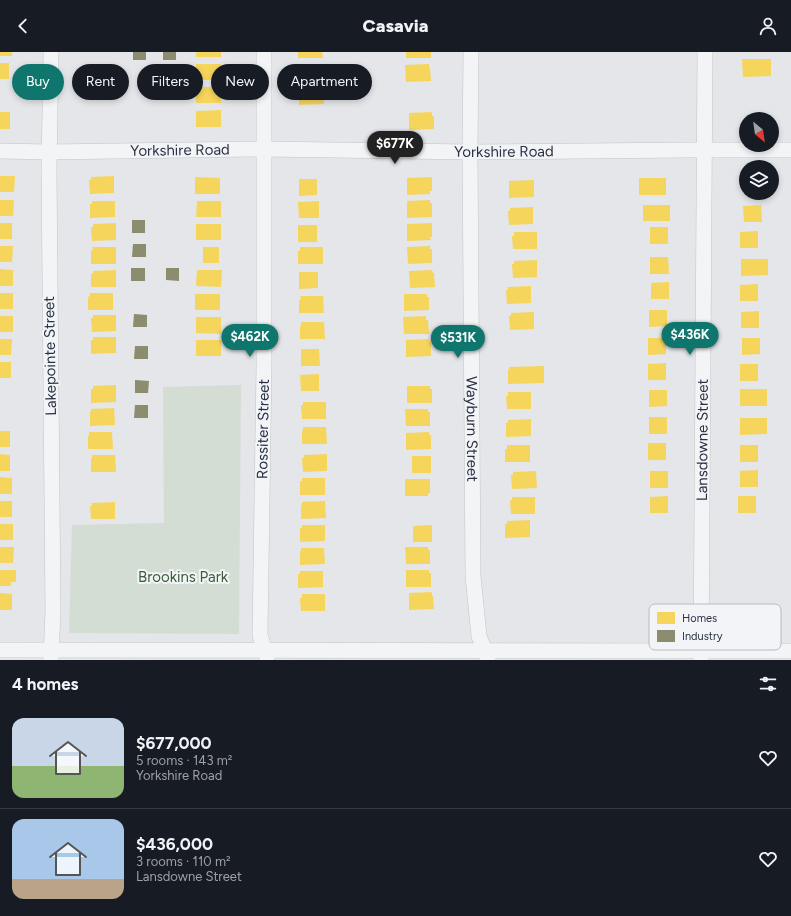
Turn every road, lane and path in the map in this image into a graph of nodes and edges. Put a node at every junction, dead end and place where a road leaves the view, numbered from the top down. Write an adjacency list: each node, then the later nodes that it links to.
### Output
1 (51, 52): 9 (street, Lakepointe Street)
2 (264, 52): 5 (street, Rossiter Street)
3 (471, 52): 10 (street, Wayburn Street)
4 (705, 52): 6 (street, Lansdowne Street)
5 (264, 149): 9 (street, Yorkshire Road); 10 (street, Yorkshire Road); 15 (street, Rossiter Street)
6 (705, 150): 7 (street, Yorkshire Road); 10 (street, Yorkshire Road); 11 (street, Lansdowne Street)
7 (791, 150)
8 (0, 151): 9 (street, Yorkshire Road)
9 (49, 152): 14 (street, Lakepointe Street)
10 (470, 152): 16 (street, Wayburn Street)
11 (701, 604)
12 (0, 650): 14 (street)
13 (791, 651): 17 (street)
14 (51, 655): 15 (street)
15 (267, 655): 16 (street)
16 (486, 655): 17 (street)
17 (701, 655)

